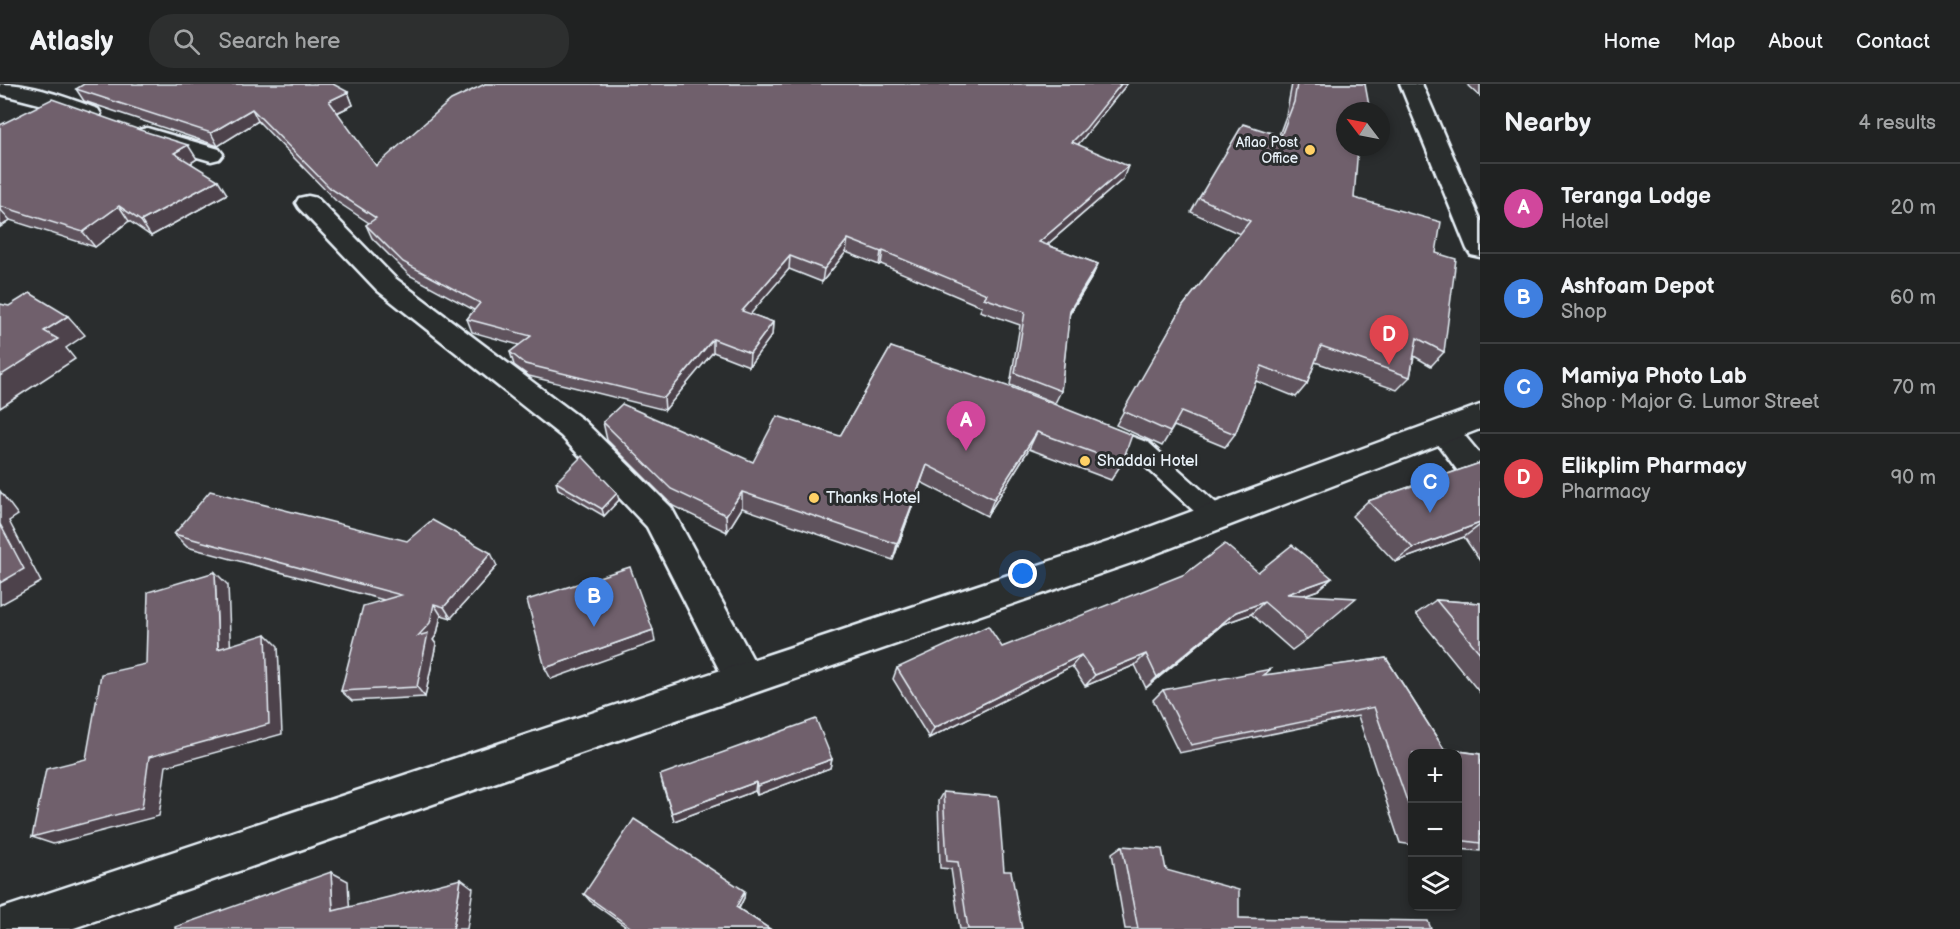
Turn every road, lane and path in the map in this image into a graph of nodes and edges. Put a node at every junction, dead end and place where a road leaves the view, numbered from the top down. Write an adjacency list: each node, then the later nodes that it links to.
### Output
1 (1411, 84): 5 (main road)
2 (0, 88): 3 (main road)
3 (211, 154)
4 (308, 203): 11 (main road)
5 (1480, 249)
6 (1480, 417): 8 (main road)
7 (1079, 424): 10 (lane)
8 (1444, 432): 9 (main road); 10 (main road)
9 (1480, 477)
10 (1216, 517): 11 (main road)
11 (743, 678): 12 (main road)
12 (6, 929)

